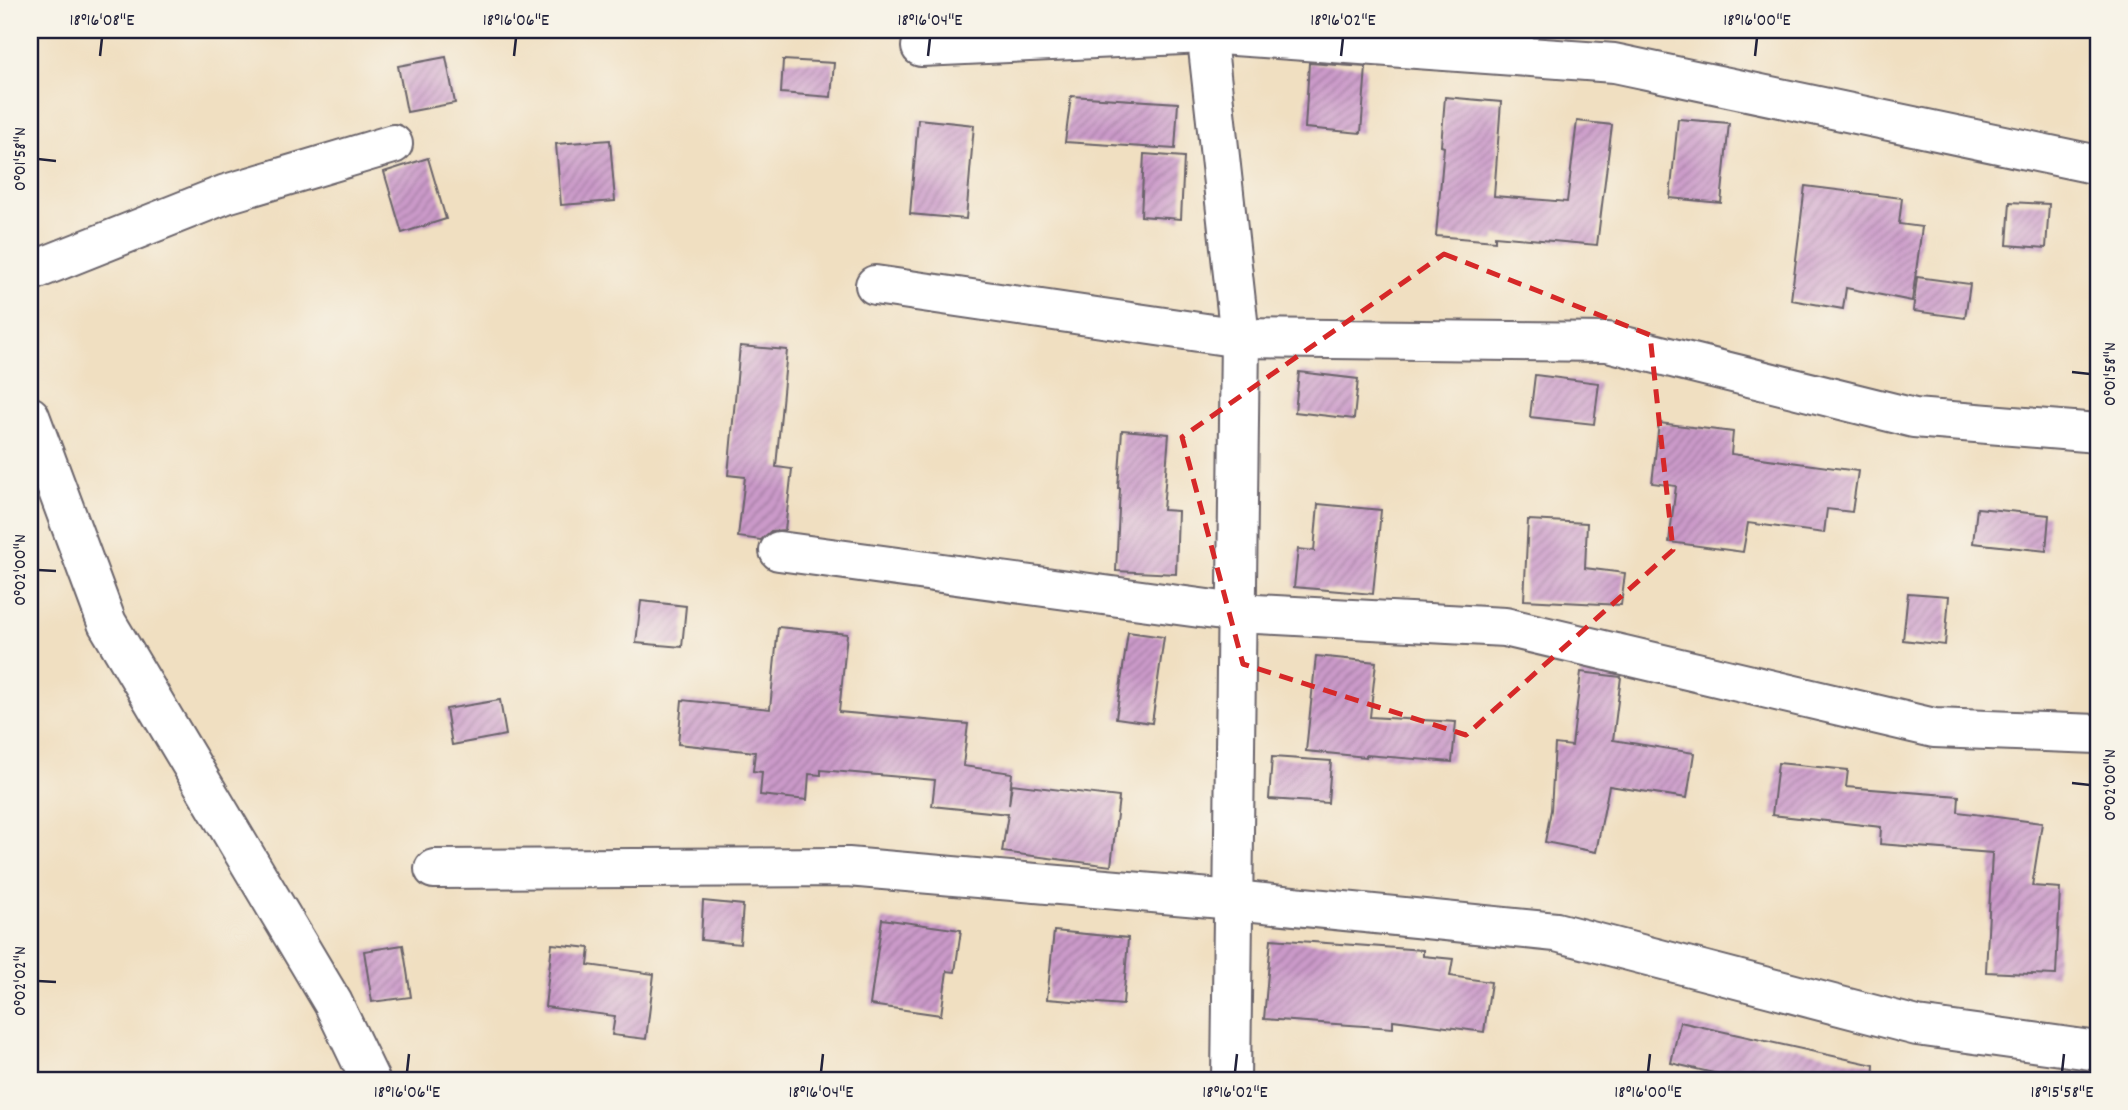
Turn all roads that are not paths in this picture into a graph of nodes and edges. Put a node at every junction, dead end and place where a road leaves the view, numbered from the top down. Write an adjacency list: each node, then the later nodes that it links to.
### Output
1 (1205, 32): 2 (street); 4 (street); 7 (street)
2 (921, 47)
3 (393, 144): 5 (street)
4 (2098, 165)
5 (30, 272)
6 (875, 285): 7 (street)
7 (1240, 338): 9 (street); 11 (street)
8 (30, 416): 16 (street)
9 (2098, 433)
10 (779, 551): 11 (street)
11 (1237, 613): 12 (street); 14 (street)
12 (2098, 734)
13 (434, 869): 14 (street)
14 (1234, 900): 15 (street); 17 (street)
15 (2098, 1051)
16 (370, 1080)
17 (1231, 1080)

